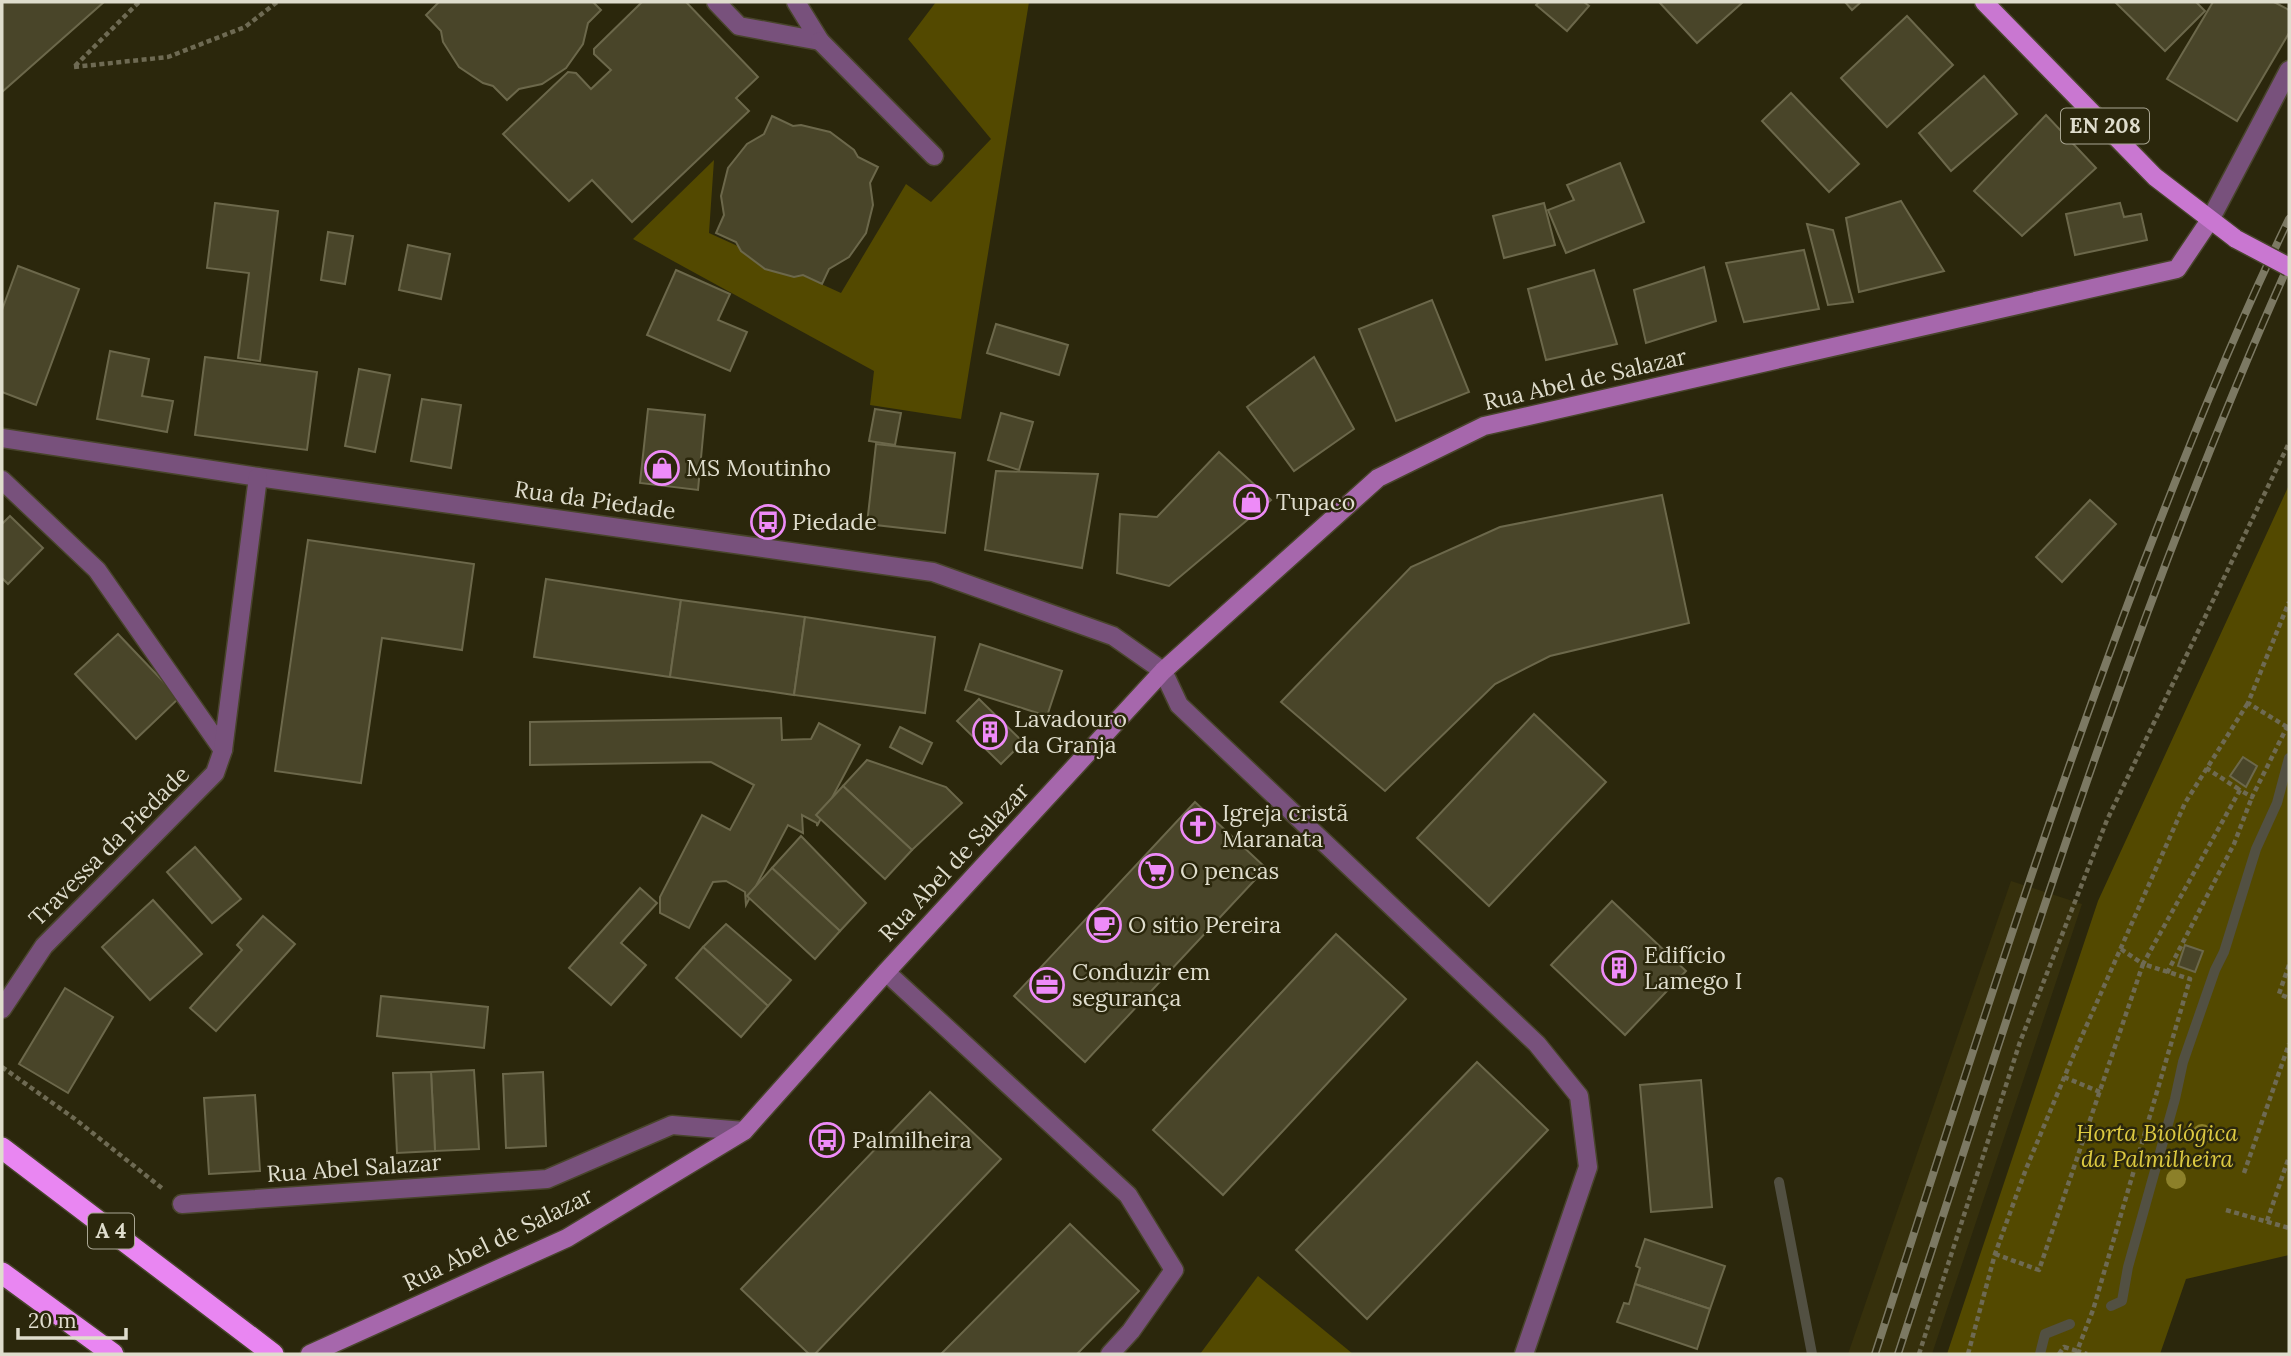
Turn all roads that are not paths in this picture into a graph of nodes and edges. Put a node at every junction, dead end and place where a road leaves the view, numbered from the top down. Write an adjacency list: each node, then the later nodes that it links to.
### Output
1 (716, 2): 4 (street)
2 (796, 2): 4 (street)
3 (1984, 2): 7 (main road, EN 208)
4 (820, 41): 6 (street)
5 (2289, 70): 7 (street)
6 (934, 156)
7 (2210, 220): 8 (main road, EN 208, bridge); 12 (street, Rua Abel de Salazar)
8 (2289, 267)
9 (2, 438): 10 (street, Rua da Piedade)
10 (258, 477): 12 (street, Rua da Piedade); 13 (street, Travessa da Piedade)
11 (2, 480): 13 (street)
12 (1163, 671): 14 (street, Rua Abel de Salazar); 24 (street)
13 (223, 750): 15 (street, Travessa da Piedade)
14 (886, 972): 16 (street, Rua Abel de Salazar); 23 (street)
15 (2, 1009)
16 (744, 1131): 18 (street, Rua Abel Salazar); 22 (street, Rua Abel de Salazar)
17 (2, 1148): 21 (highway, A 4)
18 (182, 1204)
19 (2, 1273): 20 (highway)
20 (113, 1354)
21 (273, 1354)
22 (310, 1354)
23 (1110, 1354)
24 (1524, 1354)

